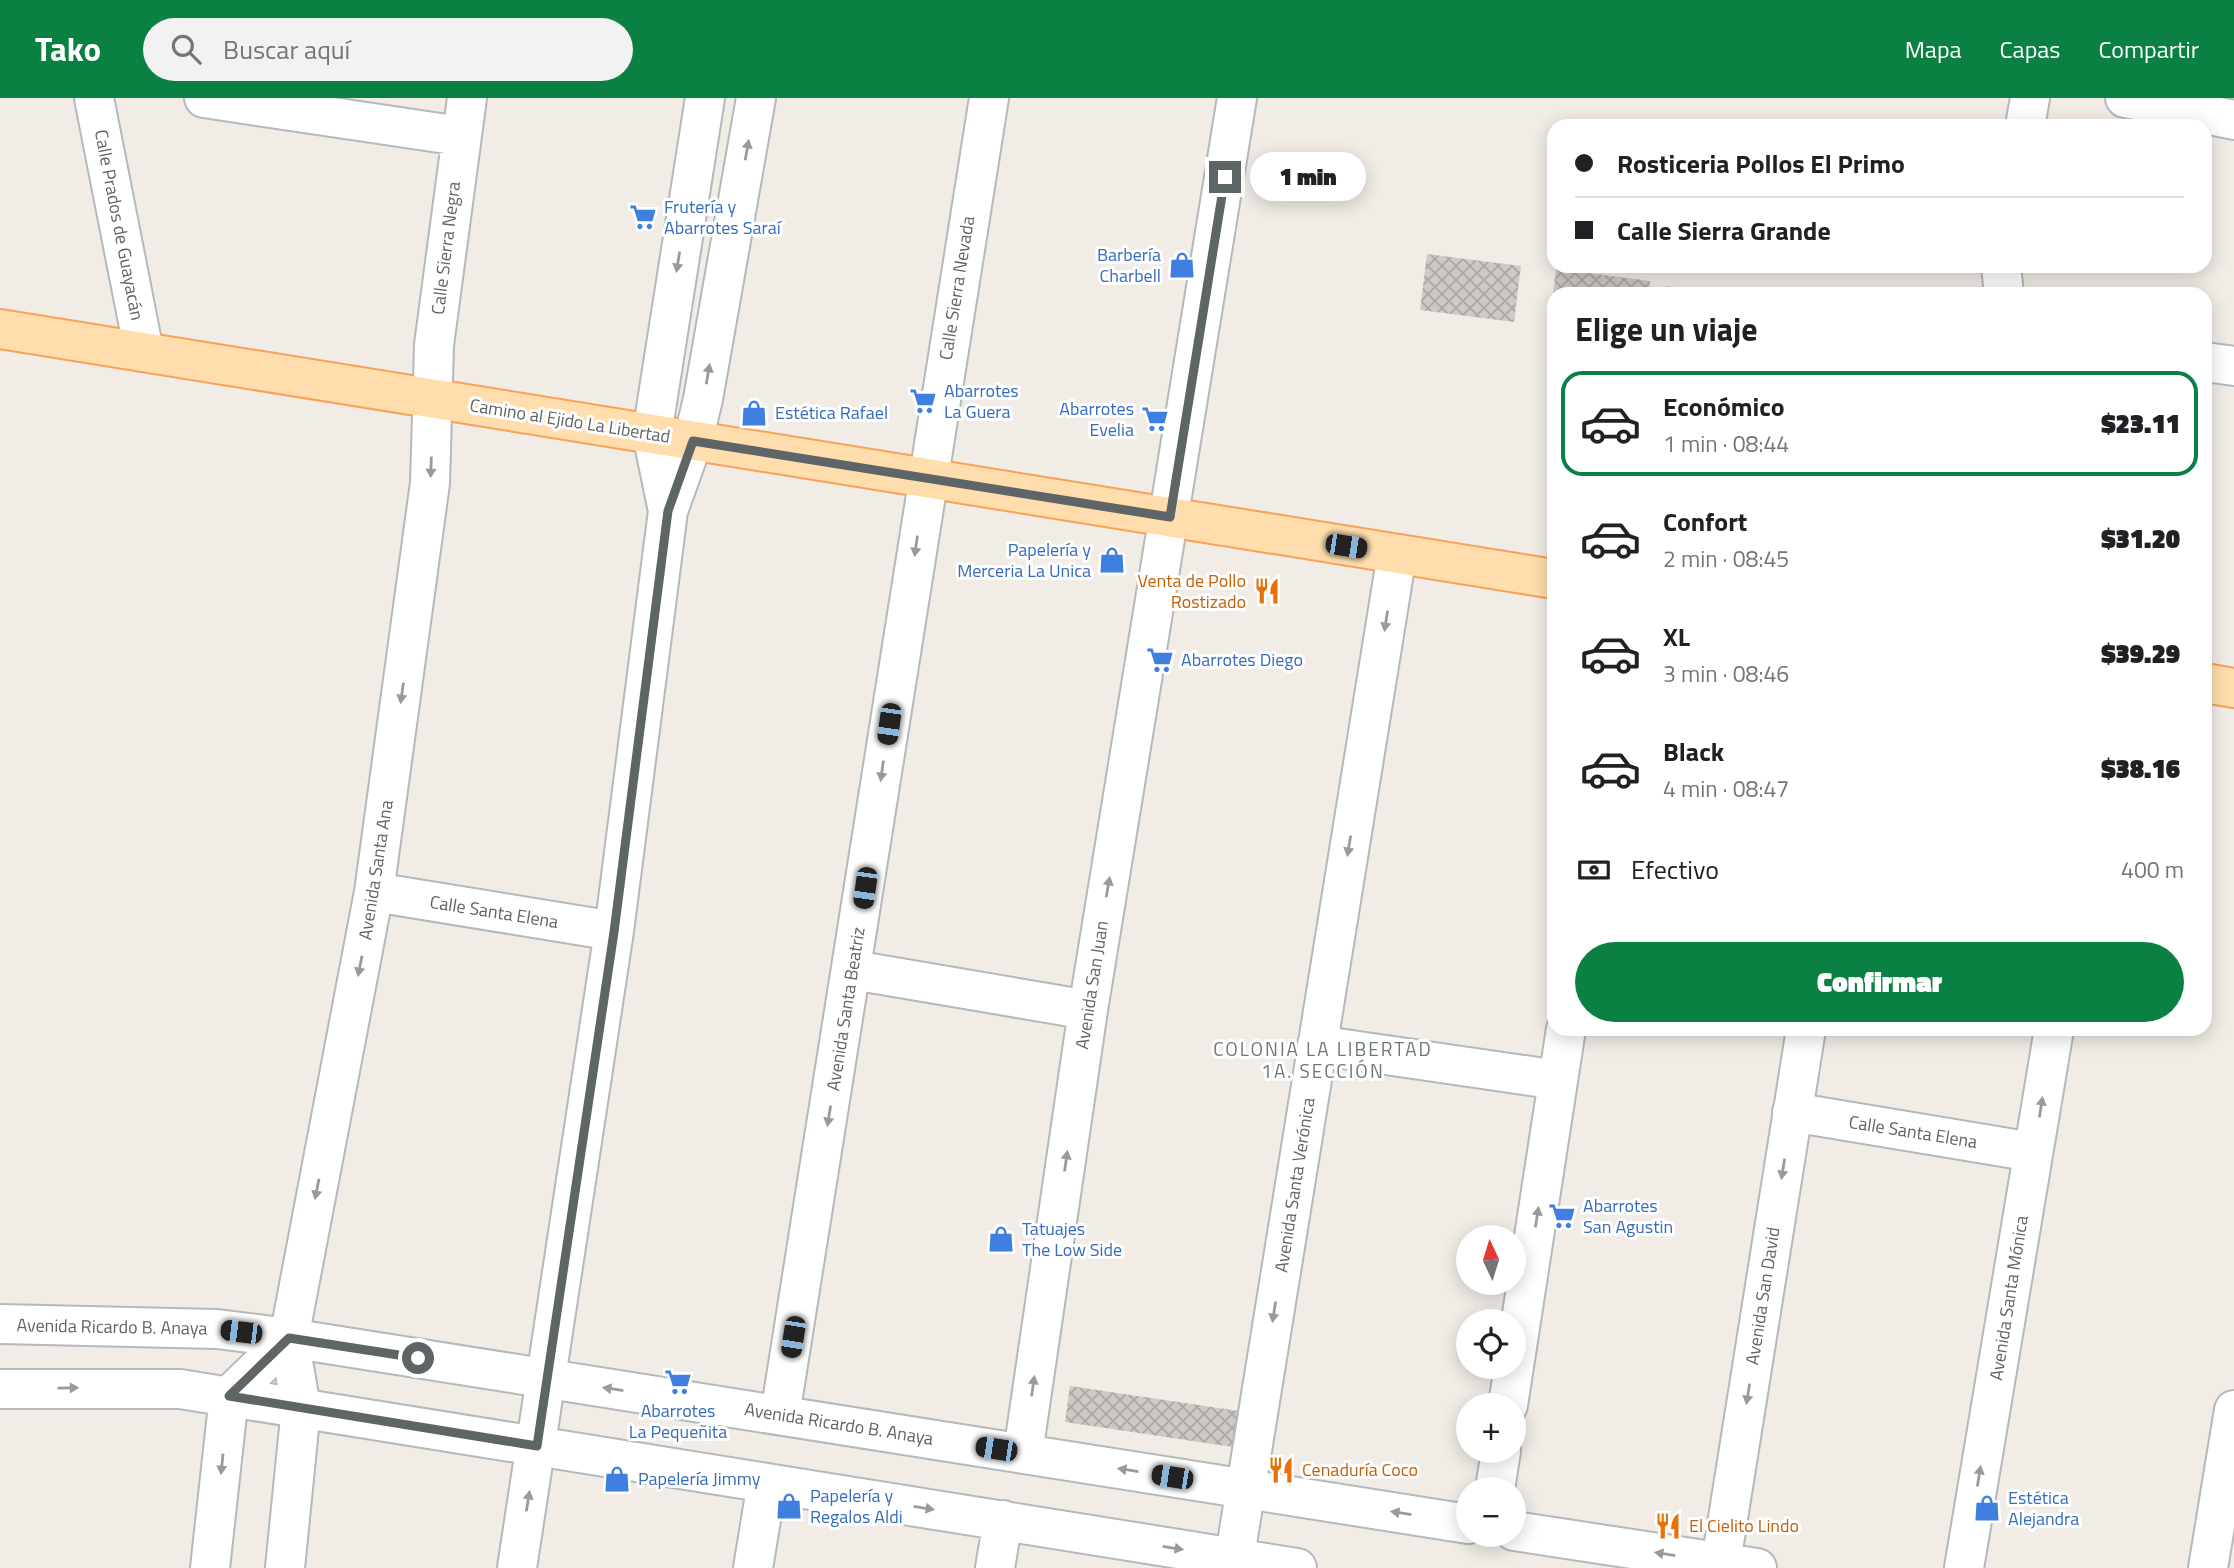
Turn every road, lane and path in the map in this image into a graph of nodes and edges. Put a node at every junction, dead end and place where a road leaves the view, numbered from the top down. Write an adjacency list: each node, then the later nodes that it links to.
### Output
1 (94, 98): 15 (street, Calle Prados de Guayacán)
2 (204, 98): 13 (street)
3 (467, 98): 13 (street, Calle Sierra Negra)
4 (705, 98): 19 (street, one-way to 19)
5 (756, 98): 20 (street, one-way to 5)
6 (989, 98): 21 (street, Calle Sierra Nevada)
7 (1237, 98): 23 (street, Avenida San Juan)
8 (2030, 98): 11 (street)
9 (2125, 98): 10 (street)
10 (2179, 103): 12 (street)
11 (2026, 119)
12 (2234, 120)
13 (460, 136): 18 (street, Calle Sierra Negra)
14 (0, 329): 15 (main road, Camino al Ejido La Libertad)
15 (144, 352): 18 (main road, Camino al Ejido La Libertad)
16 (2212, 363): 17 (street)
17 (2234, 366)
18 (433, 399): 19 (main road, Camino al Ejido La Libertad); 28 (street, Avenida Santa Ana, one-way to 28)
19 (652, 434): 20 (main road, Camino al Ejido La Libertad); 22 (street)
20 (693, 441): 21 (main road, Camino al Ejido La Libertad); 22 (street)
21 (926, 478): 23 (main road, Camino al Ejido La Libertad); 30 (street, Avenida Santa Beatriz, one-way to 30)
22 (668, 511): 29 (street)
23 (1170, 517): 24 (main road, Camino al Ejido La Libertad); 31 (street, Avenida San Juan, one-way to 23)
24 (1397, 554): 25 (main road, Camino al Ejido La Libertad); 35 (street, Avenida Santa Verónica, one-way to 35)
25 (1547, 578)
26 (2212, 684): 27 (main road)
27 (2234, 688)
28 (374, 892): 29 (street, Calle Santa Elena); 40 (street, Avenida Santa Ana, one-way to 40)
29 (614, 932): 41 (street)
30 (853, 970): 31 (street); 47 (street, Avenida Santa Beatriz, one-way to 47)
31 (1088, 1010): 49 (street, Avenida San Juan, one-way to 31)
32 (1565, 1036): 36 (street)
33 (1805, 1036): 37 (street, Avenida San David)
34 (2053, 1036): 38 (street, Avenida Santa Mónica, one-way to 34)
35 (1317, 1045): 36 (street); 51 (street, Avenida Santa Verónica, one-way to 51)
36 (1558, 1080): 43 (street, one-way to 36)
37 (1793, 1112): 38 (street, Calle Santa Elena); 56 (street, Avenida San David, one-way to 56)
38 (2033, 1152): 63 (street, Avenida Santa Mónica, one-way to 38)
39 (0, 1325): 40 (street, Avenida Ricardo B. Anaya)
40 (289, 1338): 41 (street, Avenida Ricardo B. Anaya); 44 (street); 45 (street, Avenida Santa Ana)
41 (547, 1378): 47 (street, Avenida Ricardo B. Anaya, one-way to 41); 48 (street)
42 (0, 1389): 44 (street, one-way to 44)
43 (1510, 1393)
44 (229, 1396): 45 (street); 57 (street, one-way to 57)
45 (301, 1408): 48 (street); 58 (street, Avenida Santa Ana)
46 (2234, 1410): 64 (street)
47 (780, 1415): 49 (street, Avenida Ricardo B. Anaya)
48 (537, 1446): 50 (street); 59 (street, one-way to 48)
49 (1023, 1453): 51 (street, Avenida Ricardo B. Anaya, one-way to 49)
50 (767, 1483): 52 (street, one-way to 52); 60 (street)
51 (1246, 1489): 53 (street, Avenida Ricardo B. Anaya, one-way to 51); 55 (street, Avenida Santa Verónica)
52 (1003, 1520): 55 (street, one-way to 55); 61 (street)
53 (1456, 1522)
54 (1526, 1533): 56 (street, one-way to 54)
55 (1233, 1563): 62 (street)
56 (1739, 1565)
57 (210, 1568)
58 (285, 1568)
59 (517, 1568)
60 (753, 1568)
61 (995, 1568)
62 (1297, 1568)
63 (1964, 1568)
64 (2208, 1568)

